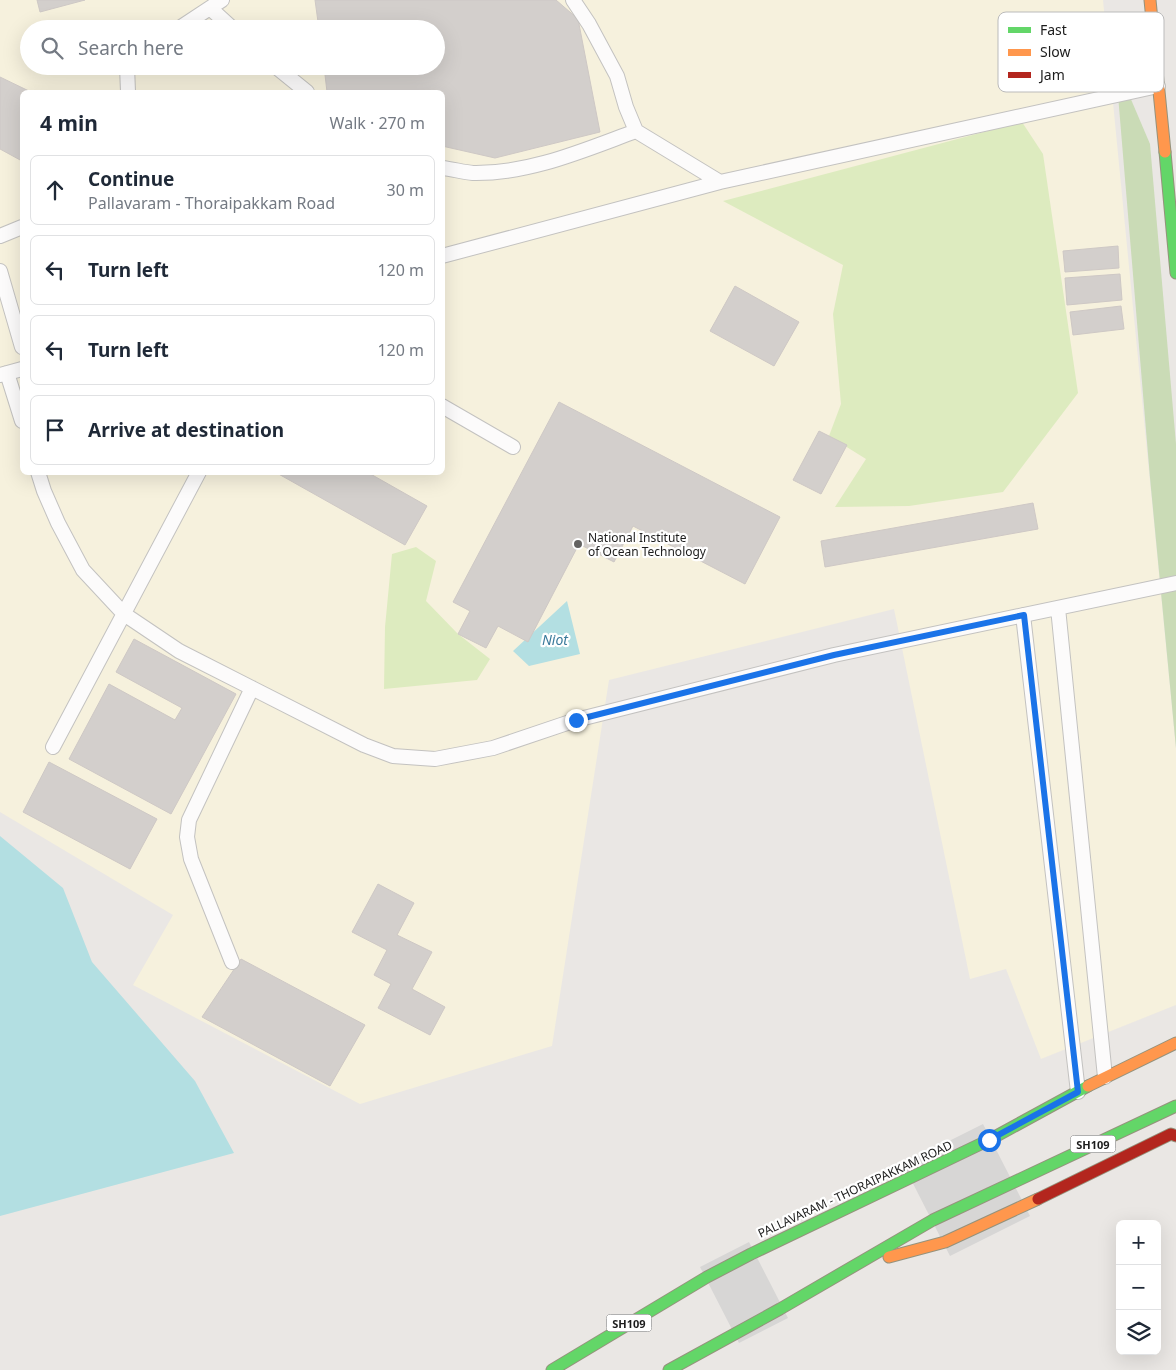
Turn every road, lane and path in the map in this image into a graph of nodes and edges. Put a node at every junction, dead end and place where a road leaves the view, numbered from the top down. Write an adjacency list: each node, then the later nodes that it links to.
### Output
1 (222, 0): 3 (lane)
2 (572, 0): 12 (lane)
3 (210, 8): 4 (lane); 5 (lane)
4 (192, 20)
5 (223, 20)
6 (127, 75): 8 (lane)
7 (286, 75): 9 (lane)
8 (128, 90)
9 (305, 90)
10 (1131, 92): 14 (lane)
11 (1159, 92): 19 (main road)
12 (636, 131): 13 (lane); 14 (lane)
13 (445, 168)
14 (720, 182): 17 (lane)
15 (20, 227): 16 (lane)
16 (0, 236)
17 (445, 255)
18 (0, 271): 20 (lane)
19 (1176, 273)
20 (20, 340)
21 (20, 370): 22 (lane)
22 (4, 374): 24 (lane)
23 (445, 408): 25 (lane)
24 (20, 416)
25 (513, 448)
26 (39, 475): 30 (lane)
27 (197, 475): 30 (lane)
28 (1176, 583): 29 (lane)
29 (1058, 608): 31 (lane); 36 (lane)
30 (124, 614): 32 (lane); 33 (lane)
31 (1024, 615): 32 (lane); 37 (lane)
32 (252, 688): 34 (lane)
33 (54, 747)
34 (232, 962)
35 (1176, 1043): 36 (main road, PALLAVARAM - THORAIPAKKAM ROAD / SH109)
36 (1105, 1077): 37 (main road, PALLAVARAM - THORAIPAKKAM ROAD / SH109)
37 (1078, 1092): 41 (main road, PALLAVARAM - THORAIPAKKAM ROAD / SH109)
38 (1176, 1106): 40 (main road, SH109)
39 (1176, 1136): 40 (main road)
40 (853, 1266): 42 (main road, SH109)
41 (552, 1370)
42 (669, 1370)

